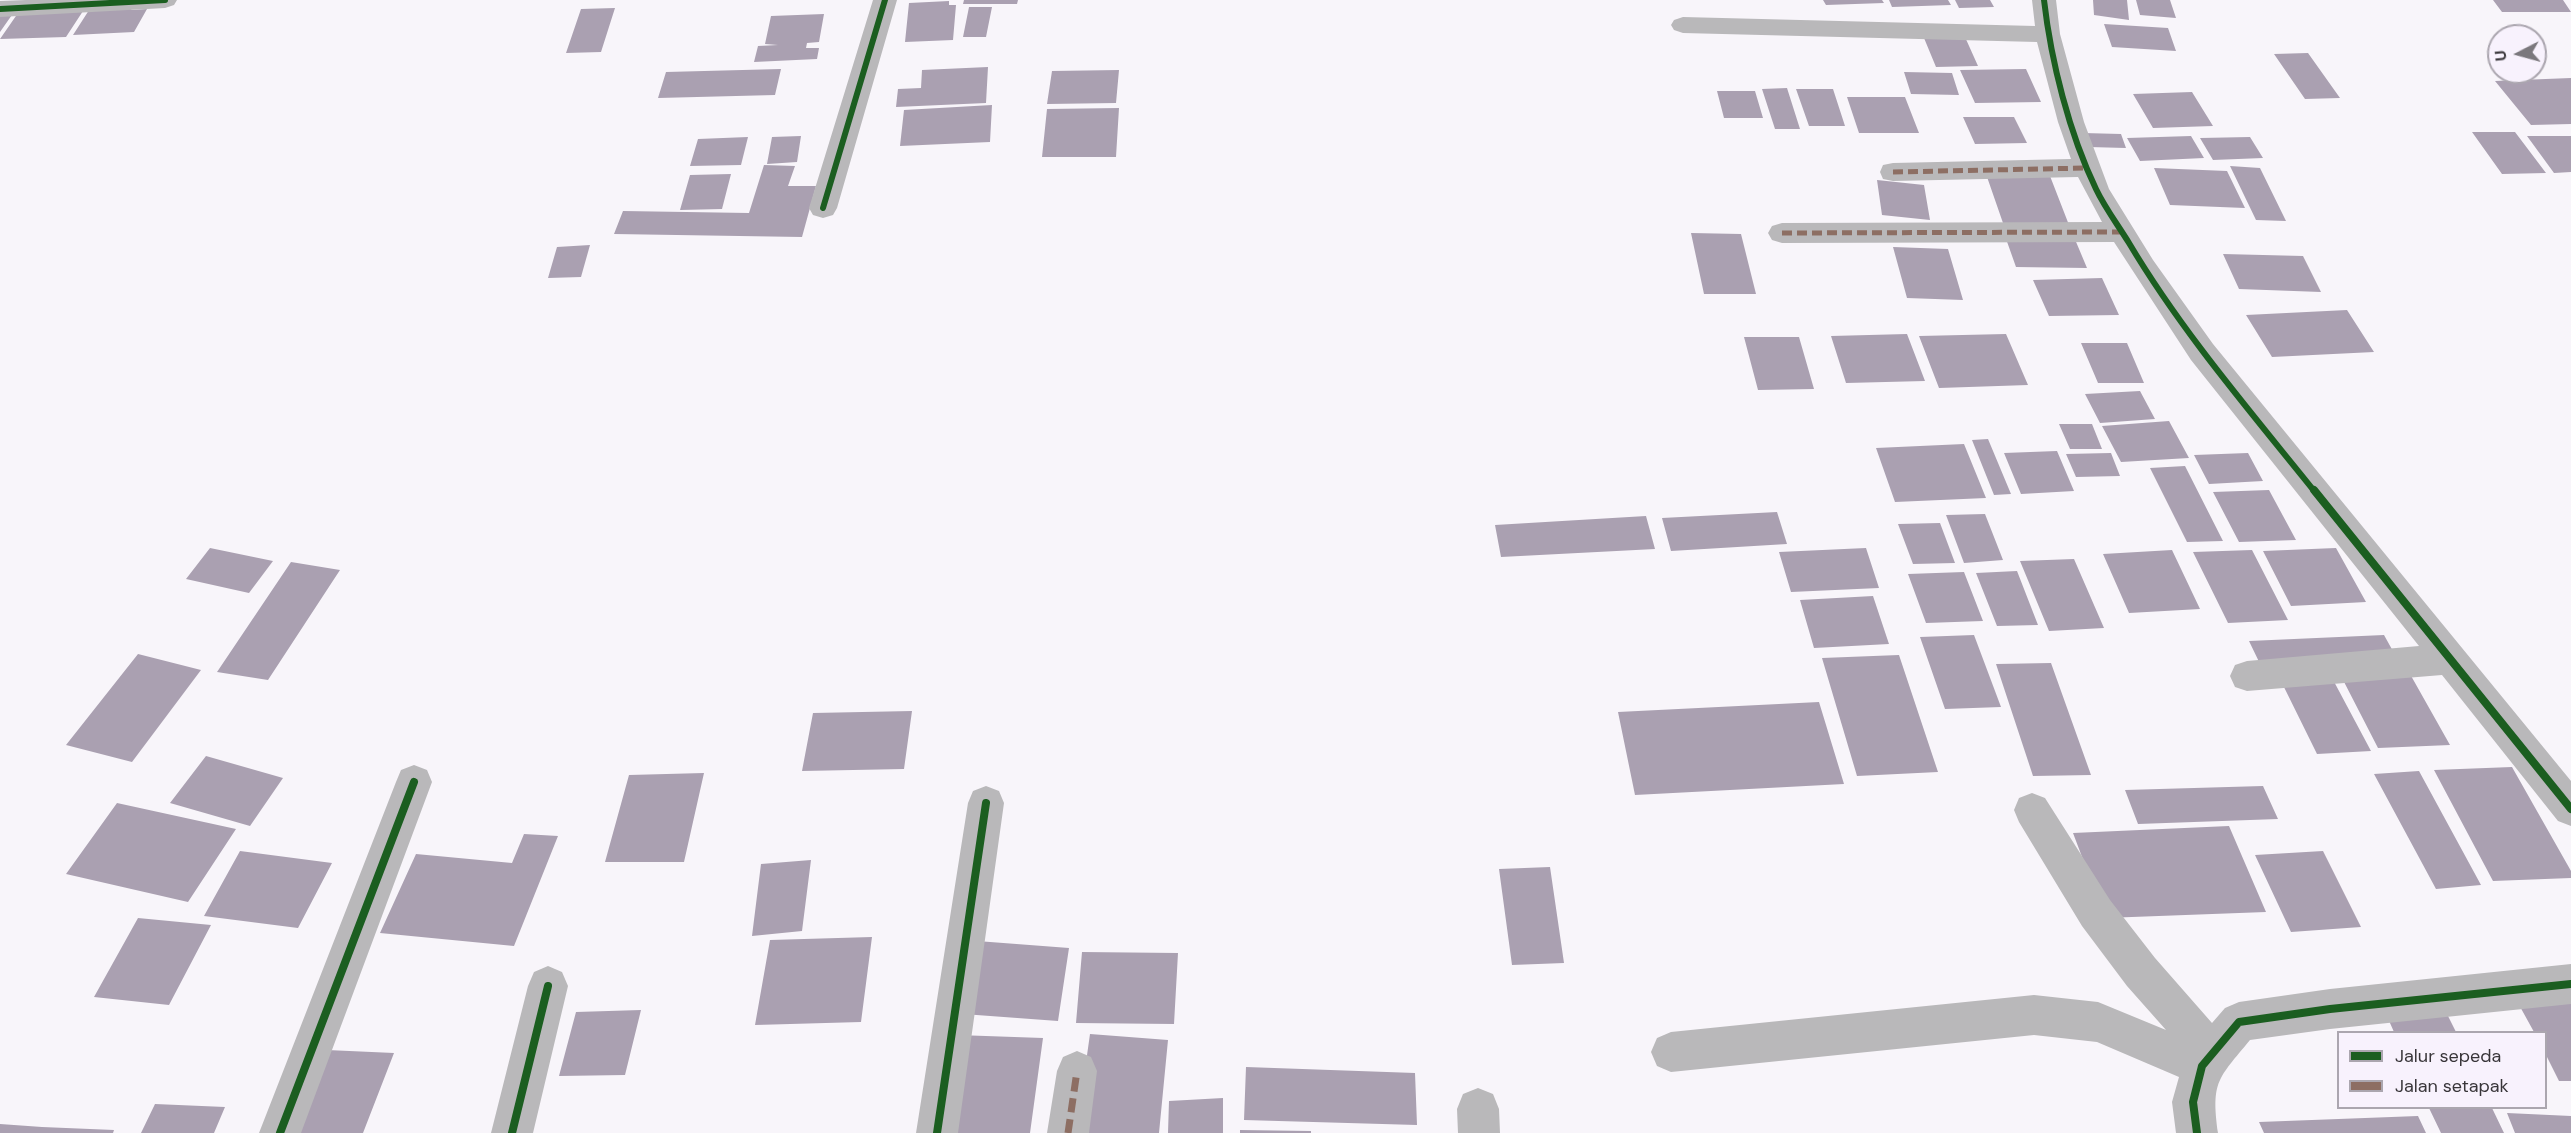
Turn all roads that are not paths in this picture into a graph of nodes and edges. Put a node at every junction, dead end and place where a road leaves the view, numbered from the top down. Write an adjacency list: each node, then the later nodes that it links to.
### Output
1 (165, 0): 4 (street)
2 (885, 0): 9 (street)
3 (2044, 0): 6 (street)
4 (0, 9)
5 (1683, 25): 6 (street)
6 (2049, 34): 7 (street)
7 (2088, 168): 8 (street); 11 (street)
8 (1893, 172)
9 (823, 208)
10 (1782, 232): 11 (street)
11 (2122, 232): 12 (street)
12 (2450, 659): 13 (street); 16 (street)
13 (2247, 676)
14 (414, 782): 23 (street)
15 (986, 803): 25 (street)
16 (2571, 809)
17 (2032, 810): 21 (street)
18 (2571, 984): 21 (street)
19 (548, 986): 24 (street)
20 (1671, 1052): 21 (street)
21 (2208, 1060): 27 (street)
22 (1077, 1071): 26 (street)
23 (280, 1133)
24 (512, 1133)
25 (937, 1133)
26 (1068, 1133)
27 (2197, 1133)

